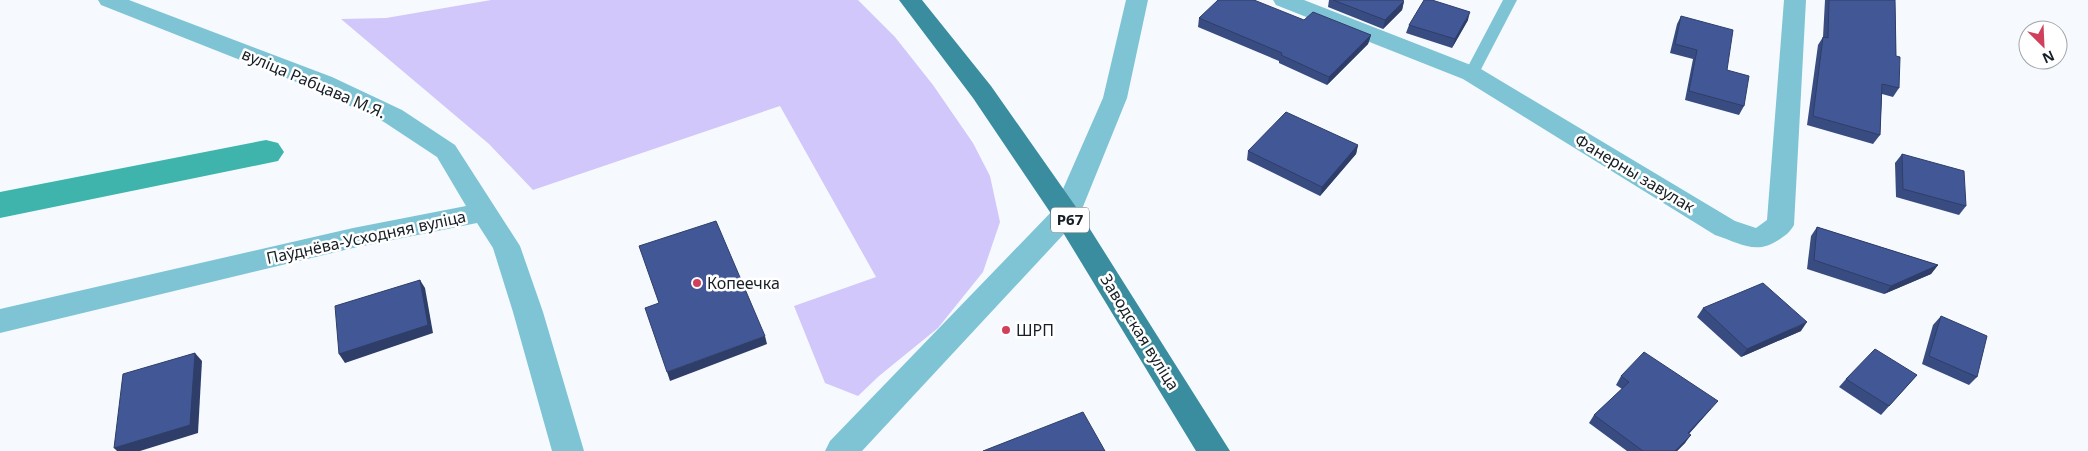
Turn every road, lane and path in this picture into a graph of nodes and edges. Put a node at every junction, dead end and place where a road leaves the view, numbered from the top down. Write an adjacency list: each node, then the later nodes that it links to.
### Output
1 (109, 0): 8 (street, вуліца Рабцава М.Я.)
2 (910, 0): 9 (main road, Заводская вуліца / Р67)
3 (1137, 0): 9 (street)
4 (1284, 0): 7 (street, Фанерны завулак)
5 (1510, 0): 7 (lane)
6 (1795, 0): 7 (street, Фанерны завулак)
7 (1472, 74)
8 (484, 212): 10 (street, Паўднёва-Усходняя вуліца); 11 (street, Паўднёва-Усходняя вуліца)
9 (1066, 214): 12 (street); 13 (main road, Заводская вуліца / Р67)
10 (0, 321)
11 (568, 451)
12 (841, 451)
13 (1214, 451)

